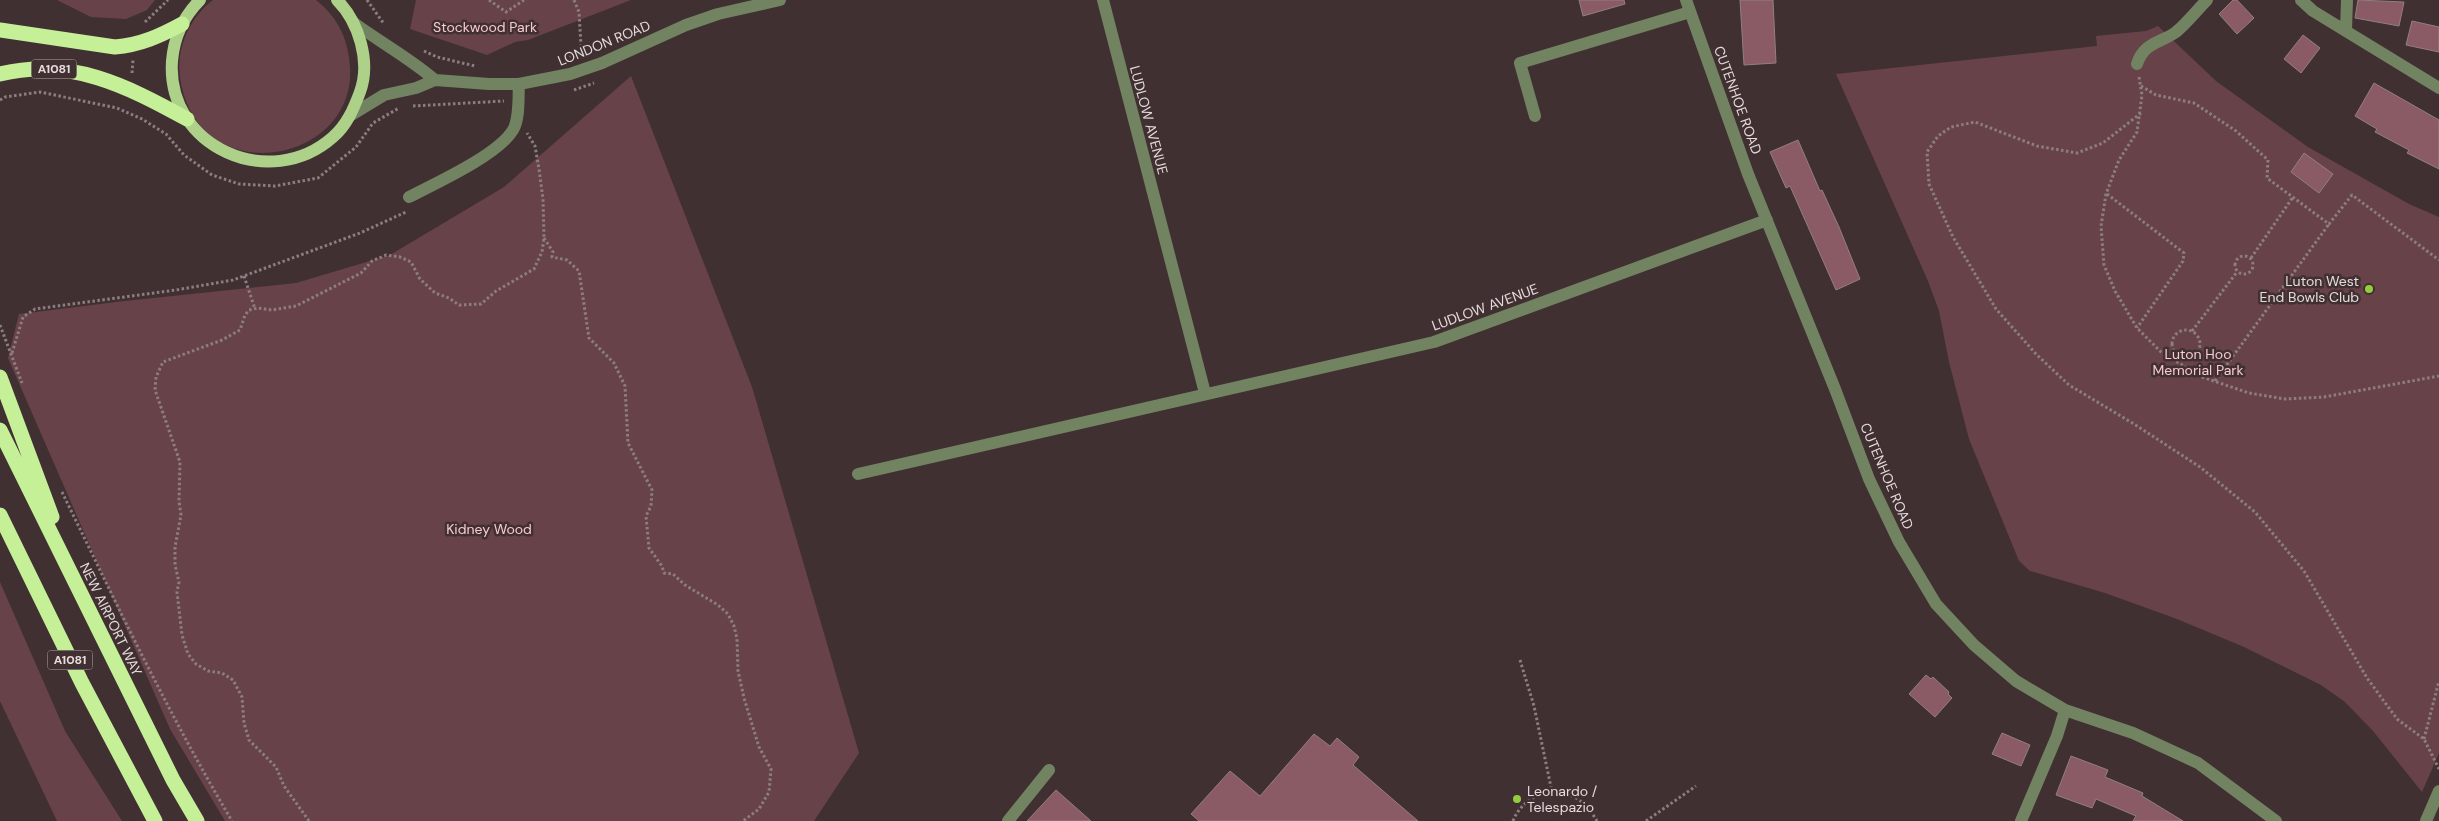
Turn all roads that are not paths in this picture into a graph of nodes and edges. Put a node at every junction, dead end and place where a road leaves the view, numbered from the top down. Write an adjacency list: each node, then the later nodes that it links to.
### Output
1 (200, 0): 9 (main road)
2 (337, 0): 10 (main road)
3 (780, 0): 16 (street, LONDON ROAD)
4 (1102, 0): 24 (street, LUDLOW AVENUE)
5 (2207, 0): 13 (street)
6 (2301, 0): 12 (street)
7 (2347, 0): 12 (street)
8 (1688, 6): 19 (street); 22 (street, CUTENHOE ROAD)
9 (187, 12): 11 (highway, A1081); 20 (main road)
10 (354, 23): 15 (street); 18 (main road)
11 (0, 30)
12 (2346, 30): 17 (street)
13 (2137, 64)
14 (0, 74): 20 (highway, A1081)
15 (434, 80): 16 (street, LONDON ROAD); 18 (street, LONDON ROAD)
16 (519, 84): 21 (street)
17 (2439, 88)
18 (351, 115): 20 (main road)
19 (1535, 116)
20 (187, 119)
21 (409, 203)
22 (1767, 220): 24 (street, LUDLOW AVENUE); 29 (street, CUTENHOE ROAD)
23 (0, 377): 28 (highway, A1081)
24 (1206, 393): 26 (street, LUDLOW AVENUE)
25 (0, 430): 28 (highway, NEW AIRPORT WAY / A1081)
26 (858, 474)
27 (0, 515): 32 (highway, A1081)
28 (76, 585): 33 (highway, NEW AIRPORT WAY / A1081)
29 (2065, 710): 35 (street); 36 (street, CUTENHOE ROAD)
30 (1049, 770): 34 (street)
31 (2439, 791): 37 (street)
32 (155, 821)
33 (196, 821)
34 (1008, 821)
35 (2021, 821)
36 (2276, 821)
37 (2426, 821)

